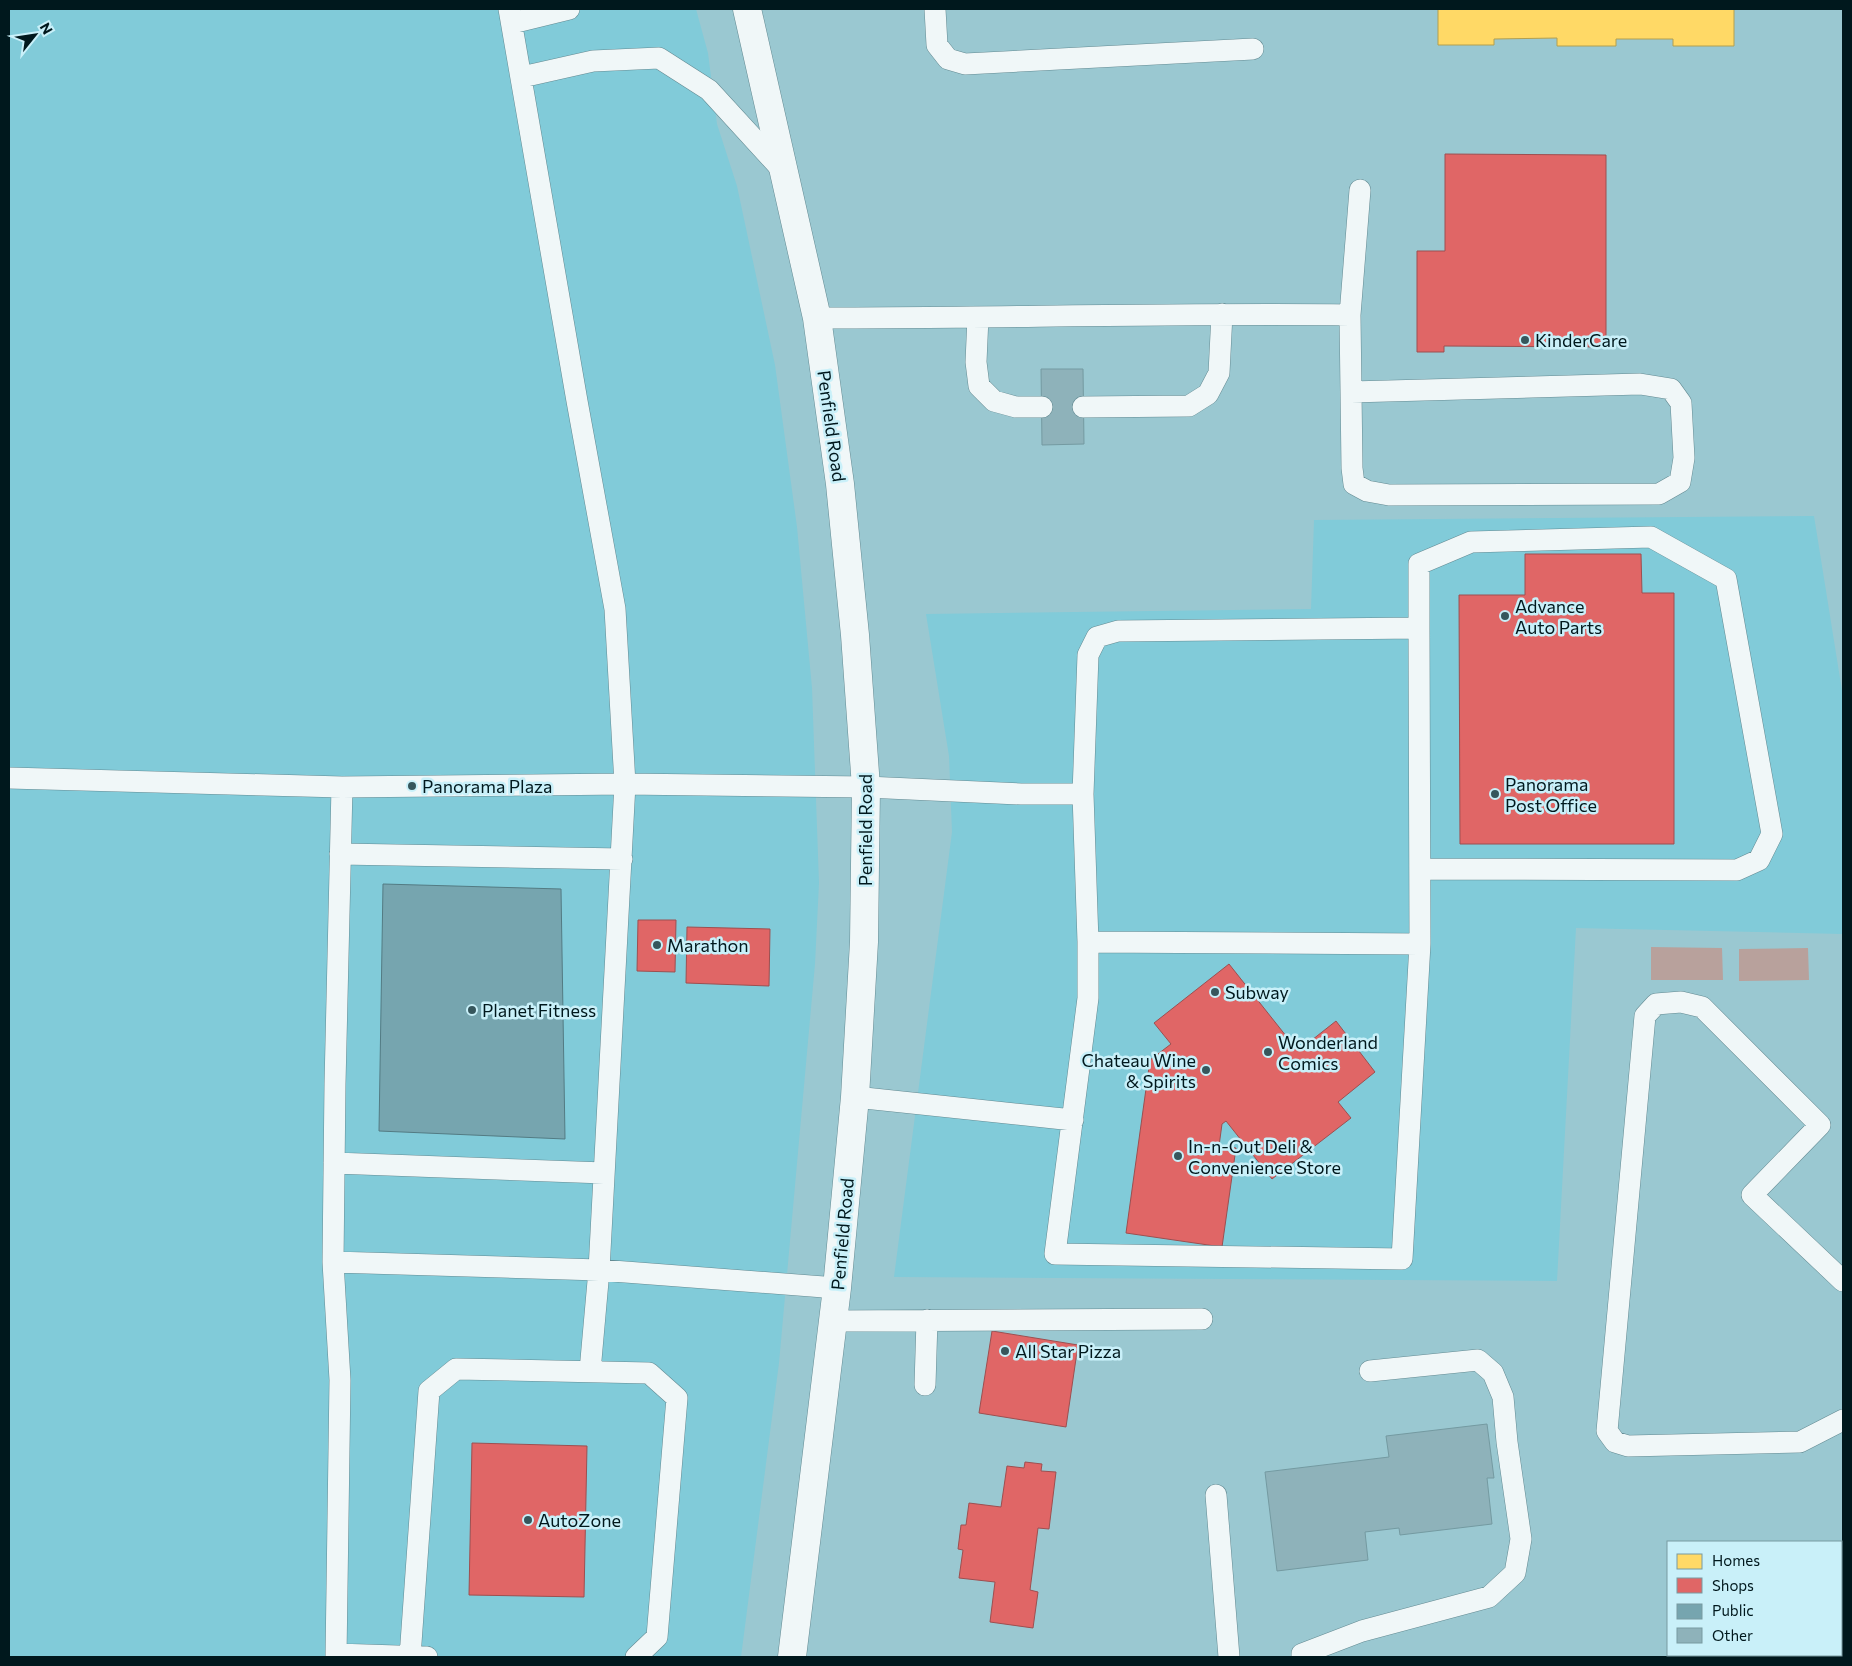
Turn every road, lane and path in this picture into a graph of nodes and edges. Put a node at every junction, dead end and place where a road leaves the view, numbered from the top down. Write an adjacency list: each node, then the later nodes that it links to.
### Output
1 (570, 9): 4 (lane)
2 (748, 9): 7 (main road, Penfield Road)
3 (935, 9): 5 (lane)
4 (511, 16): 6 (lane)
5 (1253, 49)
6 (522, 77): 7 (lane); 18 (lane)
7 (785, 173): 11 (main road, Penfield Road)
8 (1360, 190): 10 (lane)
9 (1222, 314): 10 (lane); 12 (lane); 15 (lane)
10 (1350, 315): 13 (lane)
11 (817, 318): 12 (lane); 20 (main road, Penfield Road)
12 (978, 318): 14 (lane)
13 (1351, 392): 13 (lane)
14 (1042, 407)
15 (1083, 407)
16 (1419, 628): 21 (lane); 24 (lane); 24 (lane)
17 (9, 778): 19 (lane)
18 (626, 784): 19 (lane); 20 (lane); 23 (lane)
19 (342, 787): 22 (lane)
20 (866, 787): 21 (lane); 27 (main road, Penfield Road)
21 (1083, 794): 25 (lane)
22 (340, 854): 23 (lane); 29 (lane)
23 (622, 859): 30 (lane)
24 (1420, 869): 26 (lane)
25 (1088, 942): 26 (lane); 28 (lane)
26 (1420, 944): 28 (lane)
27 (854, 1097): 28 (lane); 34 (main road, Penfield Road)
28 (1072, 1120)
29 (334, 1163): 30 (lane); 31 (lane)
30 (604, 1173): 32 (lane)
31 (333, 1262): 32 (lane); 43 (lane)
32 (599, 1270): 34 (lane); 38 (lane)
33 (1843, 1281): 41 (lane)
34 (837, 1288): 37 (main road, Penfield Road)
35 (1202, 1319): 36 (lane)
36 (927, 1320): 37 (lane); 40 (lane)
37 (833, 1321): 47 (main road, Penfield Road)
38 (590, 1371): 45 (lane); 46 (lane)
39 (1370, 1371): 44 (lane)
40 (925, 1385)
41 (1843, 1420)
42 (1216, 1496): 48 (lane)
43 (336, 1656): 45 (lane)
44 (1298, 1656)
45 (418, 1657)
46 (636, 1657)
47 (792, 1657)
48 (1229, 1657)

